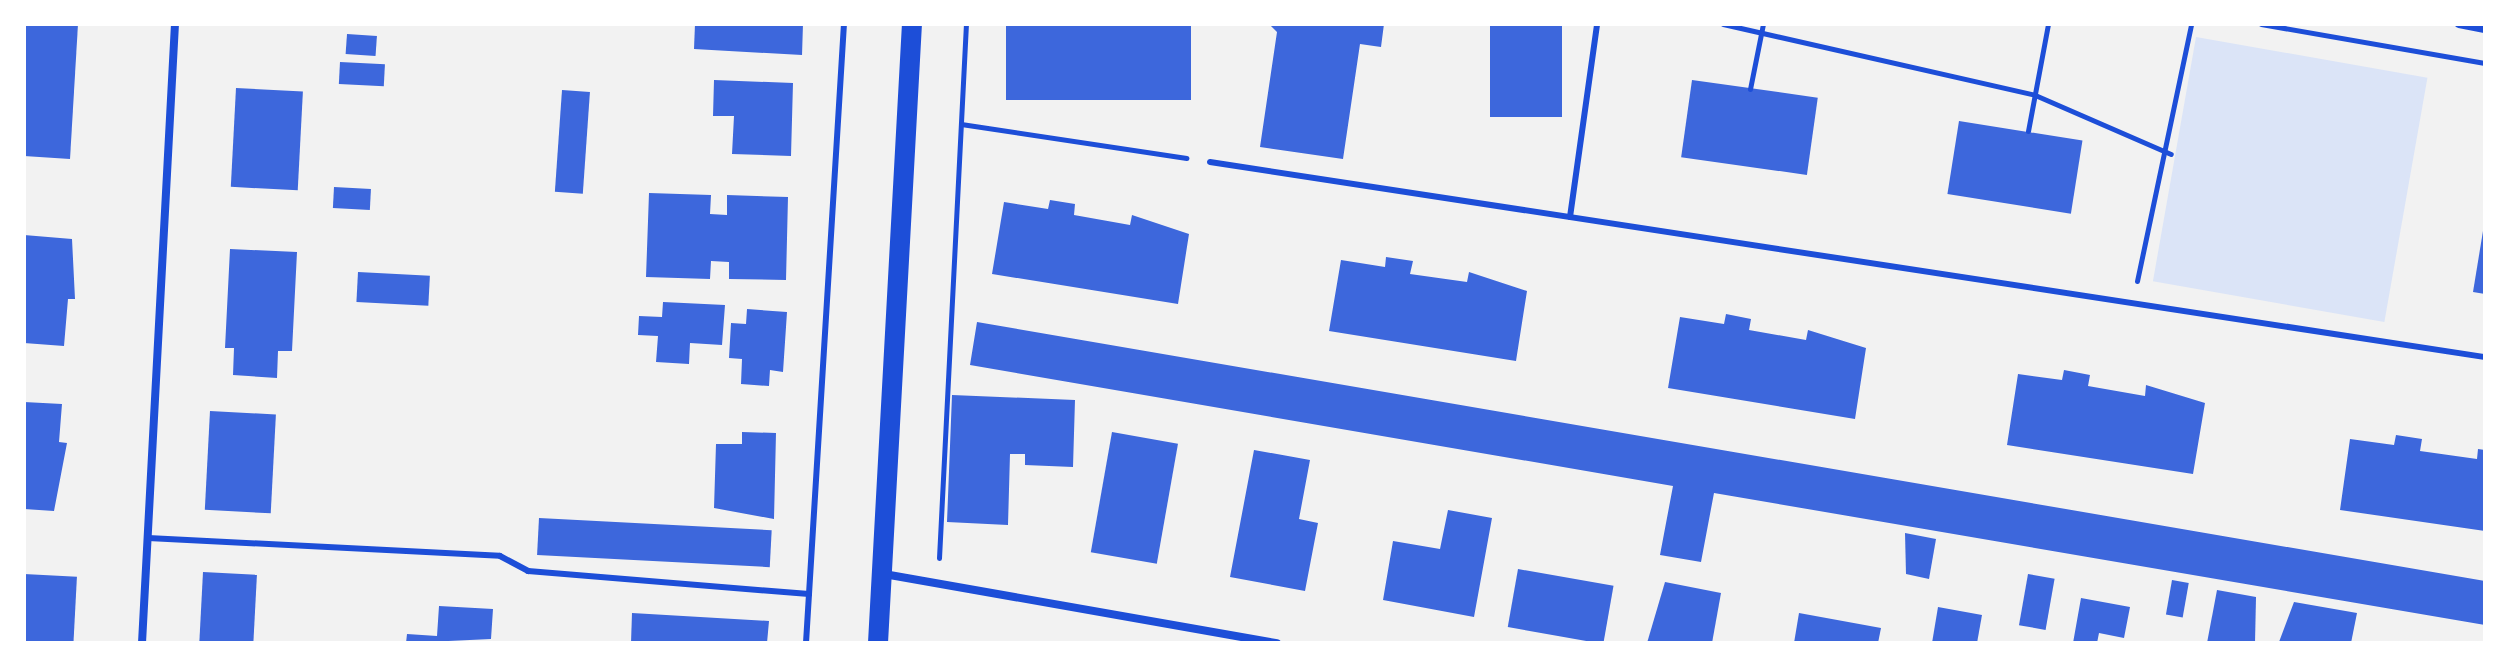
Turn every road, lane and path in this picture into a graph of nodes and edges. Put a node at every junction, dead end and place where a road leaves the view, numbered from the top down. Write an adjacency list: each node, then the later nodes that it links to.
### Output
1 (175, 24): 24 (street)
2 (844, 24): 27 (lane)
3 (912, 24): 25 (main road)
4 (966, 24): 17 (path)
5 (1597, 24): 21 (lane)
6 (1723, 24): 13 (path)
7 (1763, 24): 13 (path)
8 (2048, 24): 16 (path)
9 (2191, 24): 19 (path)
10 (2261, 24): 14 (path)
11 (2459, 24): 12 (street)
12 (2485, 29)
13 (1761, 34): 15 (path); 16 (path)
14 (2485, 63)
15 (1750, 89)
16 (2035, 95): 18 (path); 19 (path)
17 (961, 124): 20 (path); 26 (path)
18 (2028, 131)
19 (2168, 152): 22 (path)
20 (1210, 162): 21 (lane)
21 (1570, 217): 22 (lane)
22 (2132, 303): 23 (lane)
23 (2485, 357)
24 (148, 538): 27 (lane); 28 (street)
25 (882, 574): 26 (street); 30 (main road)
26 (938, 583): 31 (street)
27 (809, 594): 29 (lane)
28 (142, 643)
29 (806, 643)
30 (878, 643)
31 (1277, 643)

